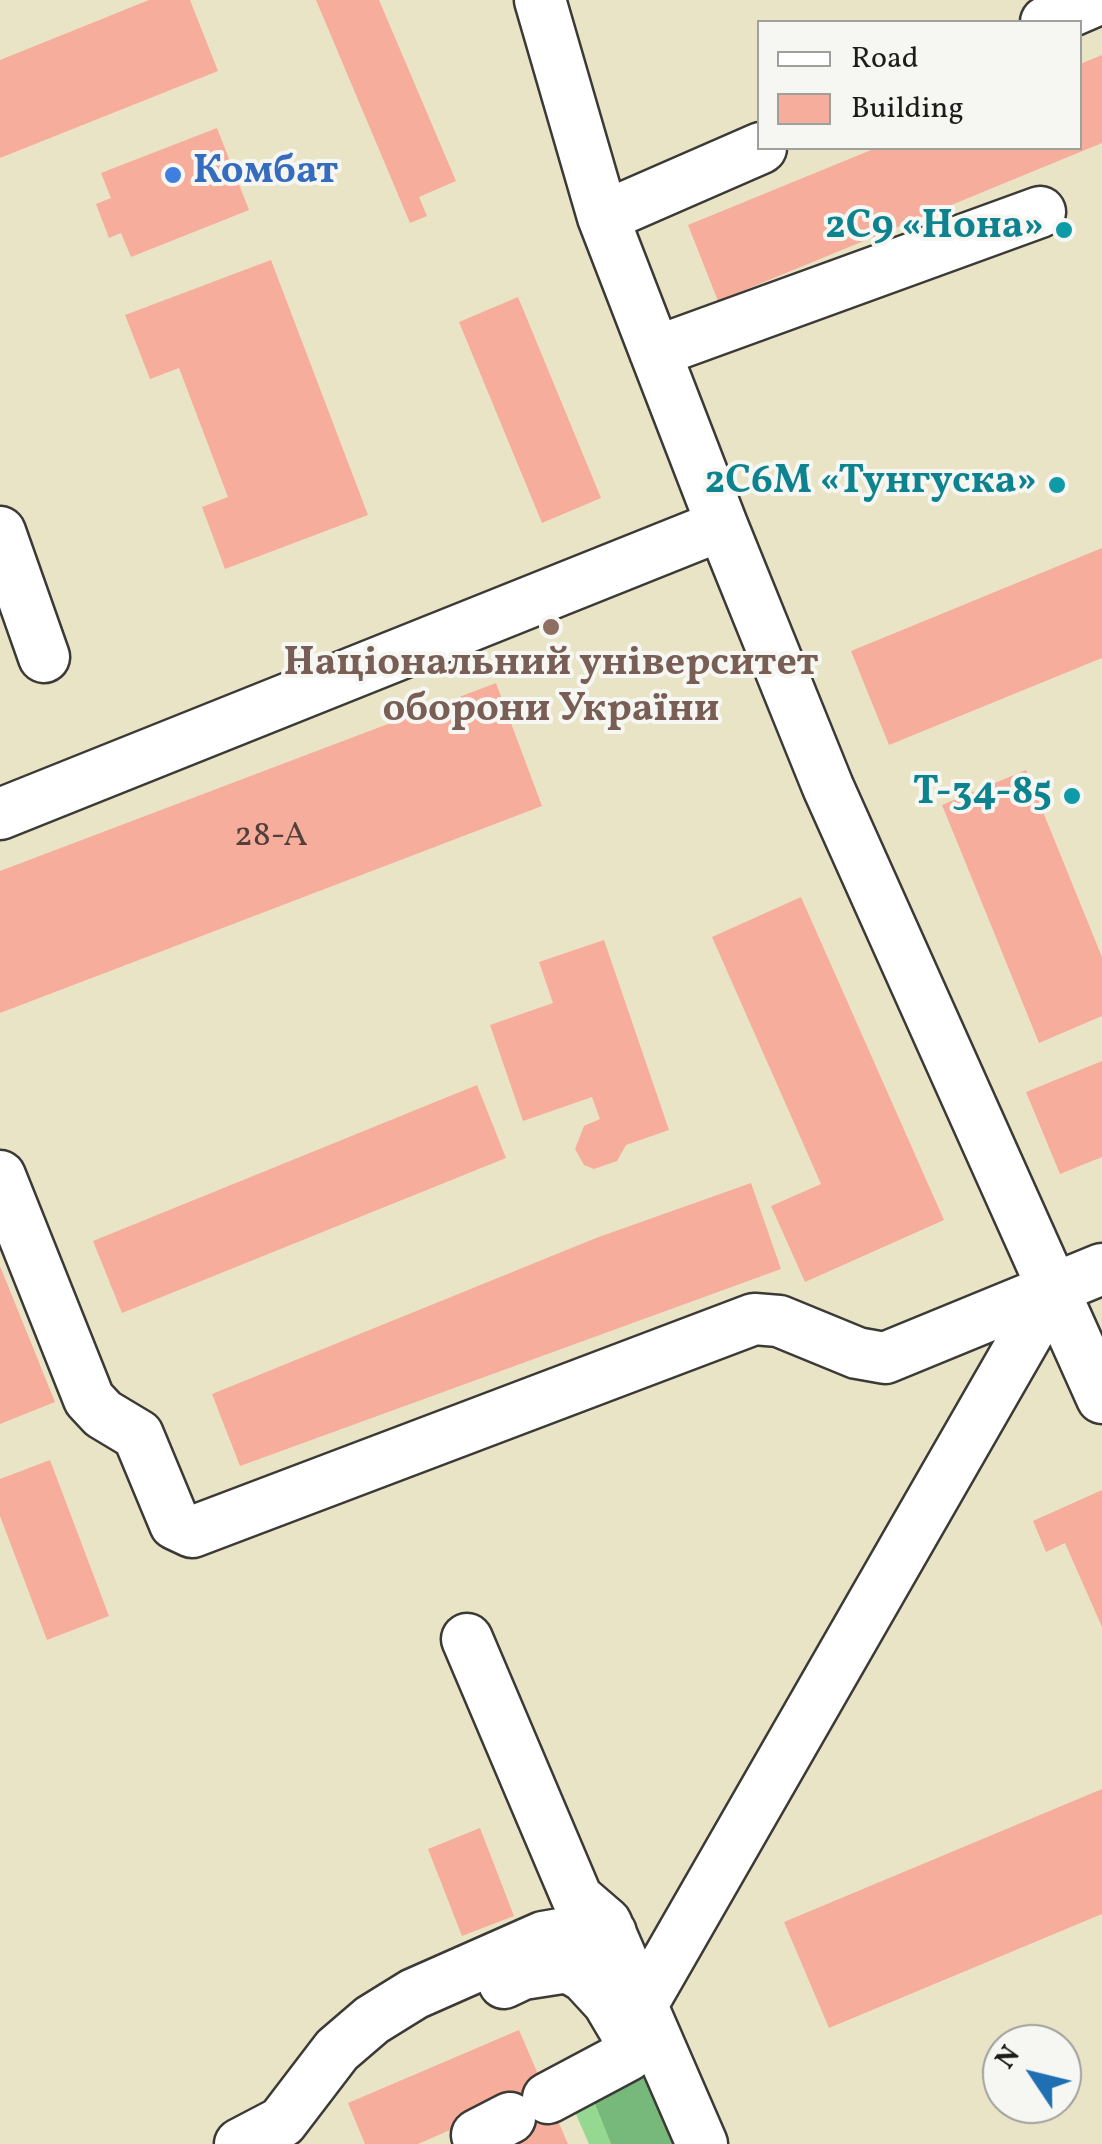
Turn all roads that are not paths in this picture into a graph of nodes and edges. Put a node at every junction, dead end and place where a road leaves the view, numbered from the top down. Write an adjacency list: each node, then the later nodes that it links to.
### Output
1 (540, 0): 6 (lane)
2 (1097, 0): 3 (lane)
3 (1051, 20)
4 (757, 149): 6 (lane)
5 (1040, 212): 7 (lane)
6 (602, 217): 7 (lane)
7 (654, 352): 8 (lane)
8 (722, 525): 11 (lane); 14 (lane)
9 (0, 532): 10 (lane)
10 (44, 657)
11 (0, 814)
12 (0, 1176): 14 (lane)
13 (1102, 1269): 14 (lane)
14 (1052, 1291): 15 (lane); 18 (lane)
15 (1102, 1398)
16 (467, 1639): 17 (lane)
17 (611, 1933): 18 (lane); 21 (lane)
18 (643, 2004): 22 (lane)
19 (425, 2026): 20 (lane)
20 (494, 2128)
21 (240, 2144)
22 (702, 2144)

